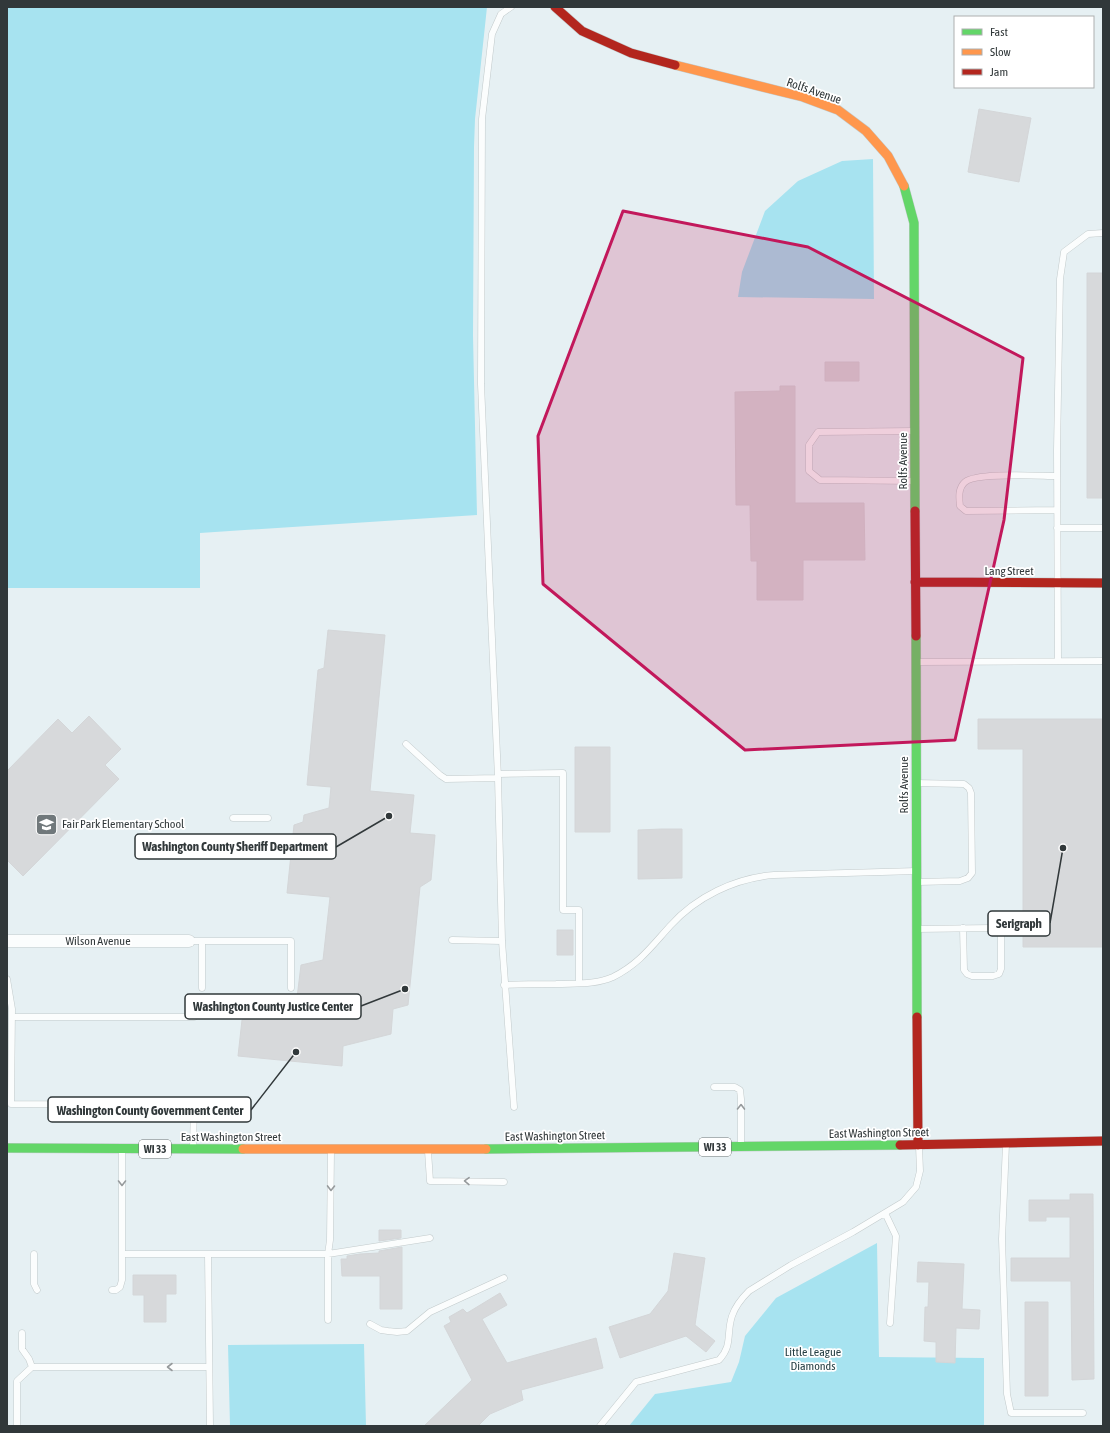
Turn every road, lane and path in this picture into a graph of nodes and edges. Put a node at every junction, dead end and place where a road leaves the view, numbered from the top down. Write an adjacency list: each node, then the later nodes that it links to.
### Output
1 (511, 7): 17 (lane)
2 (555, 7): 4 (street, Rolfs Avenue)
3 (1103, 233): 5 (lane)
4 (915, 431): 6 (street, Rolfs Avenue); 6 (lane)
5 (1057, 476): 7 (lane); 7 (lane)
6 (915, 481): 10 (street, Rolfs Avenue)
7 (1057, 510): 8 (lane)
8 (1057, 528): 9 (lane); 11 (lane)
9 (1103, 528)
10 (915, 582): 11 (street, Lang Street); 15 (street, Rolfs Avenue)
11 (1057, 583): 12 (street, Lang Street); 13 (lane)
12 (1103, 583)
13 (1058, 661): 14 (lane); 15 (lane)
14 (1103, 661)
15 (915, 662): 18 (street, Rolfs Avenue)
16 (406, 744): 17 (lane)
17 (498, 776): 28 (lane); 31 (lane)
18 (916, 783): 21 (street, Rolfs Avenue); 22 (lane)
19 (233, 818): 20 (lane)
20 (268, 818)
21 (917, 871): 22 (street, Rolfs Avenue); 31 (lane)
22 (917, 882): 24 (street, Rolfs Avenue)
23 (963, 928): 23 (lane); 24 (lane)
24 (917, 929): 41 (street, Rolfs Avenue)
25 (452, 940): 28 (lane)
26 (189, 941): 27 (lane); 29 (street, Wilson Avenue)
27 (202, 941): 33 (lane); 34 (lane)
28 (502, 941): 32 (lane)
29 (7, 942)
30 (7, 979): 35 (lane)
31 (579, 983): 32 (lane)
32 (504, 985): 38 (lane)
33 (202, 988)
34 (291, 988)
35 (12, 1017): 36 (lane); 45 (lane)
36 (194, 1018)
37 (714, 1087): 42 (lane, one-way to 37)
38 (514, 1107)
39 (1103, 1141): 40 (street, East Washington Street / WI 33)
40 (1006, 1143): 41 (street, East Washington Street / WI 33); 64 (lane)
41 (918, 1145): 42 (street, East Washington Street / WI 33); 49 (lane)
42 (741, 1146): 47 (street, East Washington Street / WI 33)
43 (7, 1148): 44 (street, East Washington Street / WI 33)
44 (122, 1149): 45 (street, East Washington Street / WI 33); 52 (lane, one-way to 52)
45 (193, 1149): 46 (street, East Washington Street / WI 33)
46 (331, 1149): 47 (street, East Washington Street / WI 33); 54 (lane, one-way to 54)
47 (428, 1149): 48 (lane, one-way to 47)
48 (504, 1182)
49 (886, 1213): 59 (lane); 67 (lane)
50 (430, 1238): 54 (lane)
51 (34, 1254): 56 (lane)
52 (122, 1254): 53 (lane); 57 (lane)
53 (208, 1254): 54 (lane); 63 (lane)
54 (328, 1254): 58 (lane)
55 (504, 1278): 60 (lane)
56 (37, 1290)
57 (112, 1290)
58 (328, 1320)
59 (890, 1323)
60 (370, 1324)
61 (22, 1333): 62 (lane)
62 (32, 1367): 63 (lane, one-way to 62); 65 (lane)
63 (209, 1367): 66 (lane)
64 (1083, 1413)
65 (17, 1426)
66 (210, 1426)
67 (600, 1426)

